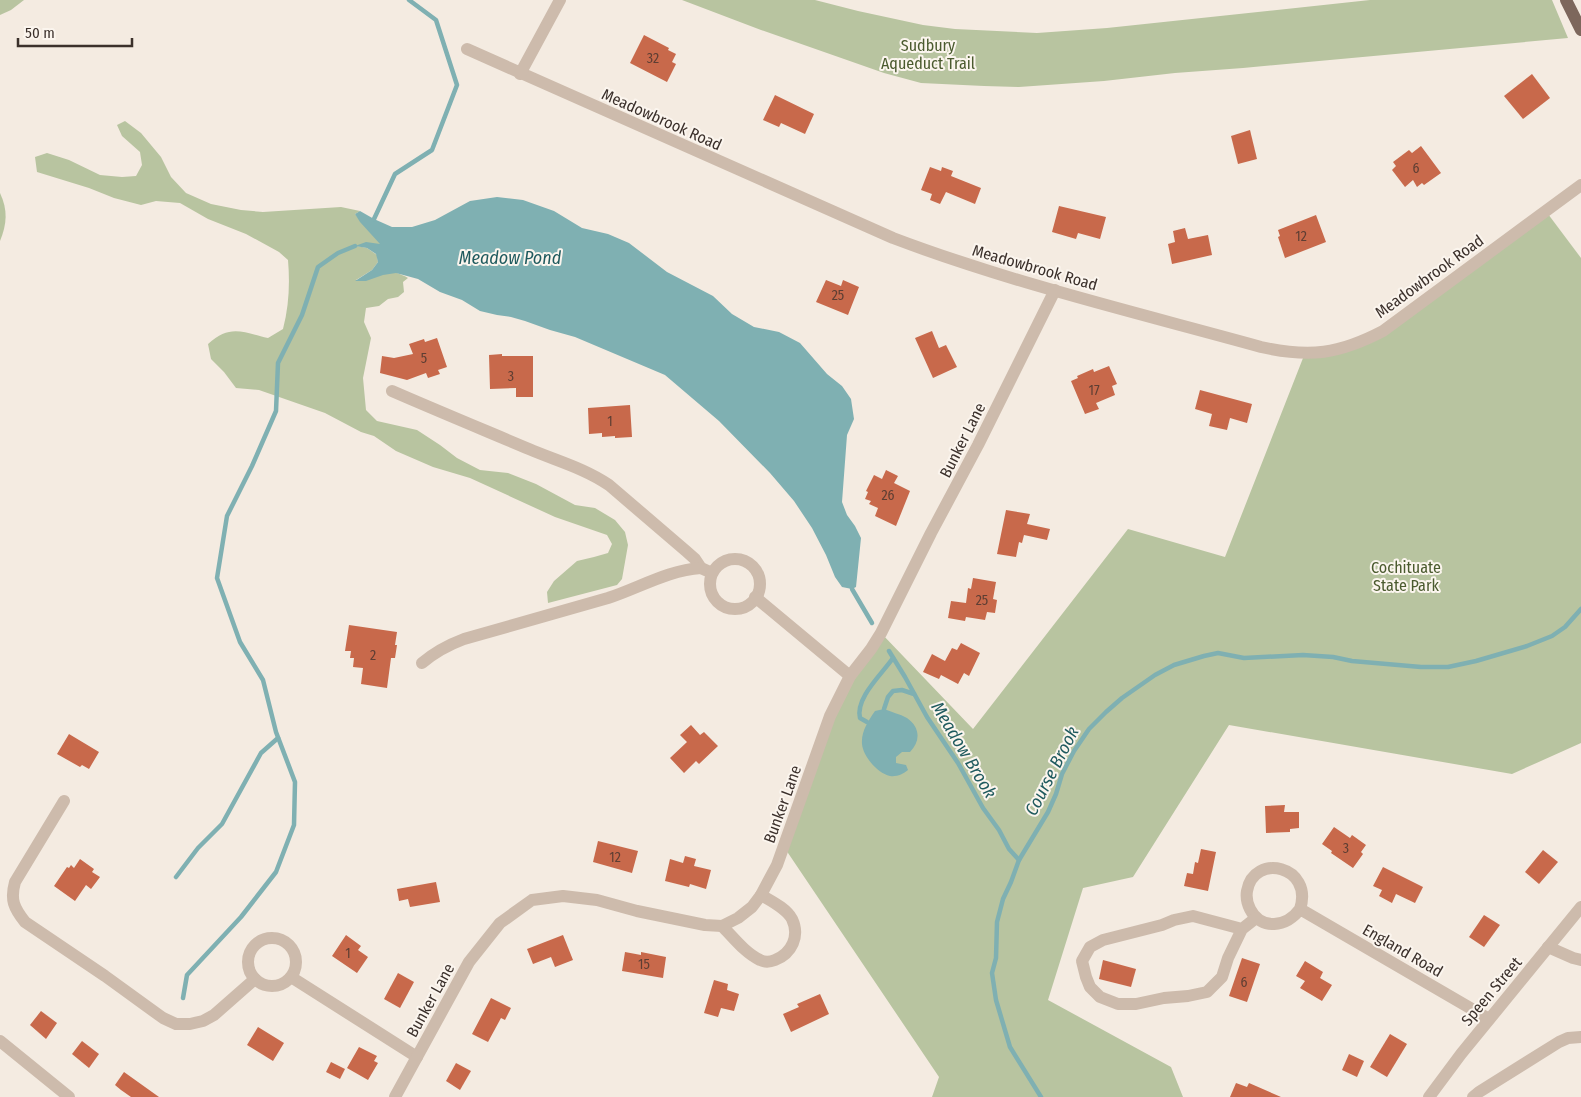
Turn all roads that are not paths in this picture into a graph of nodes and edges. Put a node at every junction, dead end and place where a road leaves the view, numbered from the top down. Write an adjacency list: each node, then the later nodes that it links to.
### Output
1 (560, 0): 5 (street)
2 (1566, 0): 3 (main road)
3 (1581, 30)
4 (466, 49): 5 (street, Meadowbrook Road)
5 (520, 74): 7 (street, Meadowbrook Road)
6 (1581, 185): 7 (street, Meadowbrook Road)
7 (1055, 290): 12 (street, Bunker Lane)
8 (392, 391): 9 (street)
9 (706, 571): 10 (street); 10 (street); 11 (street)
10 (755, 597): 12 (street)
11 (422, 663)
12 (850, 676): 14 (street, Bunker Lane)
13 (64, 801): 23 (street)
14 (761, 895): 18 (street, Bunker Lane); 18 (street)
15 (1300, 909): 17 (street); 17 (street); 24 (street, England Road)
16 (1580, 912): 20 (street, Speen Street)
17 (1256, 918): 19 (street)
18 (722, 926): 27 (street, Bunker Lane)
19 (1242, 929): 19 (street)
20 (1548, 947): 21 (street); 24 (street, Speen Street)
21 (1581, 960)
22 (291, 977): 23 (street); 23 (street); 27 (street)
23 (255, 979)
24 (1489, 1019): 30 (street, Speen Street)
25 (1581, 1036): 31 (street)
26 (0, 1041): 28 (street)
27 (417, 1057): 29 (street, Bunker Lane)
28 (69, 1097)
29 (395, 1097)
30 (1429, 1097)
31 (1473, 1097)

